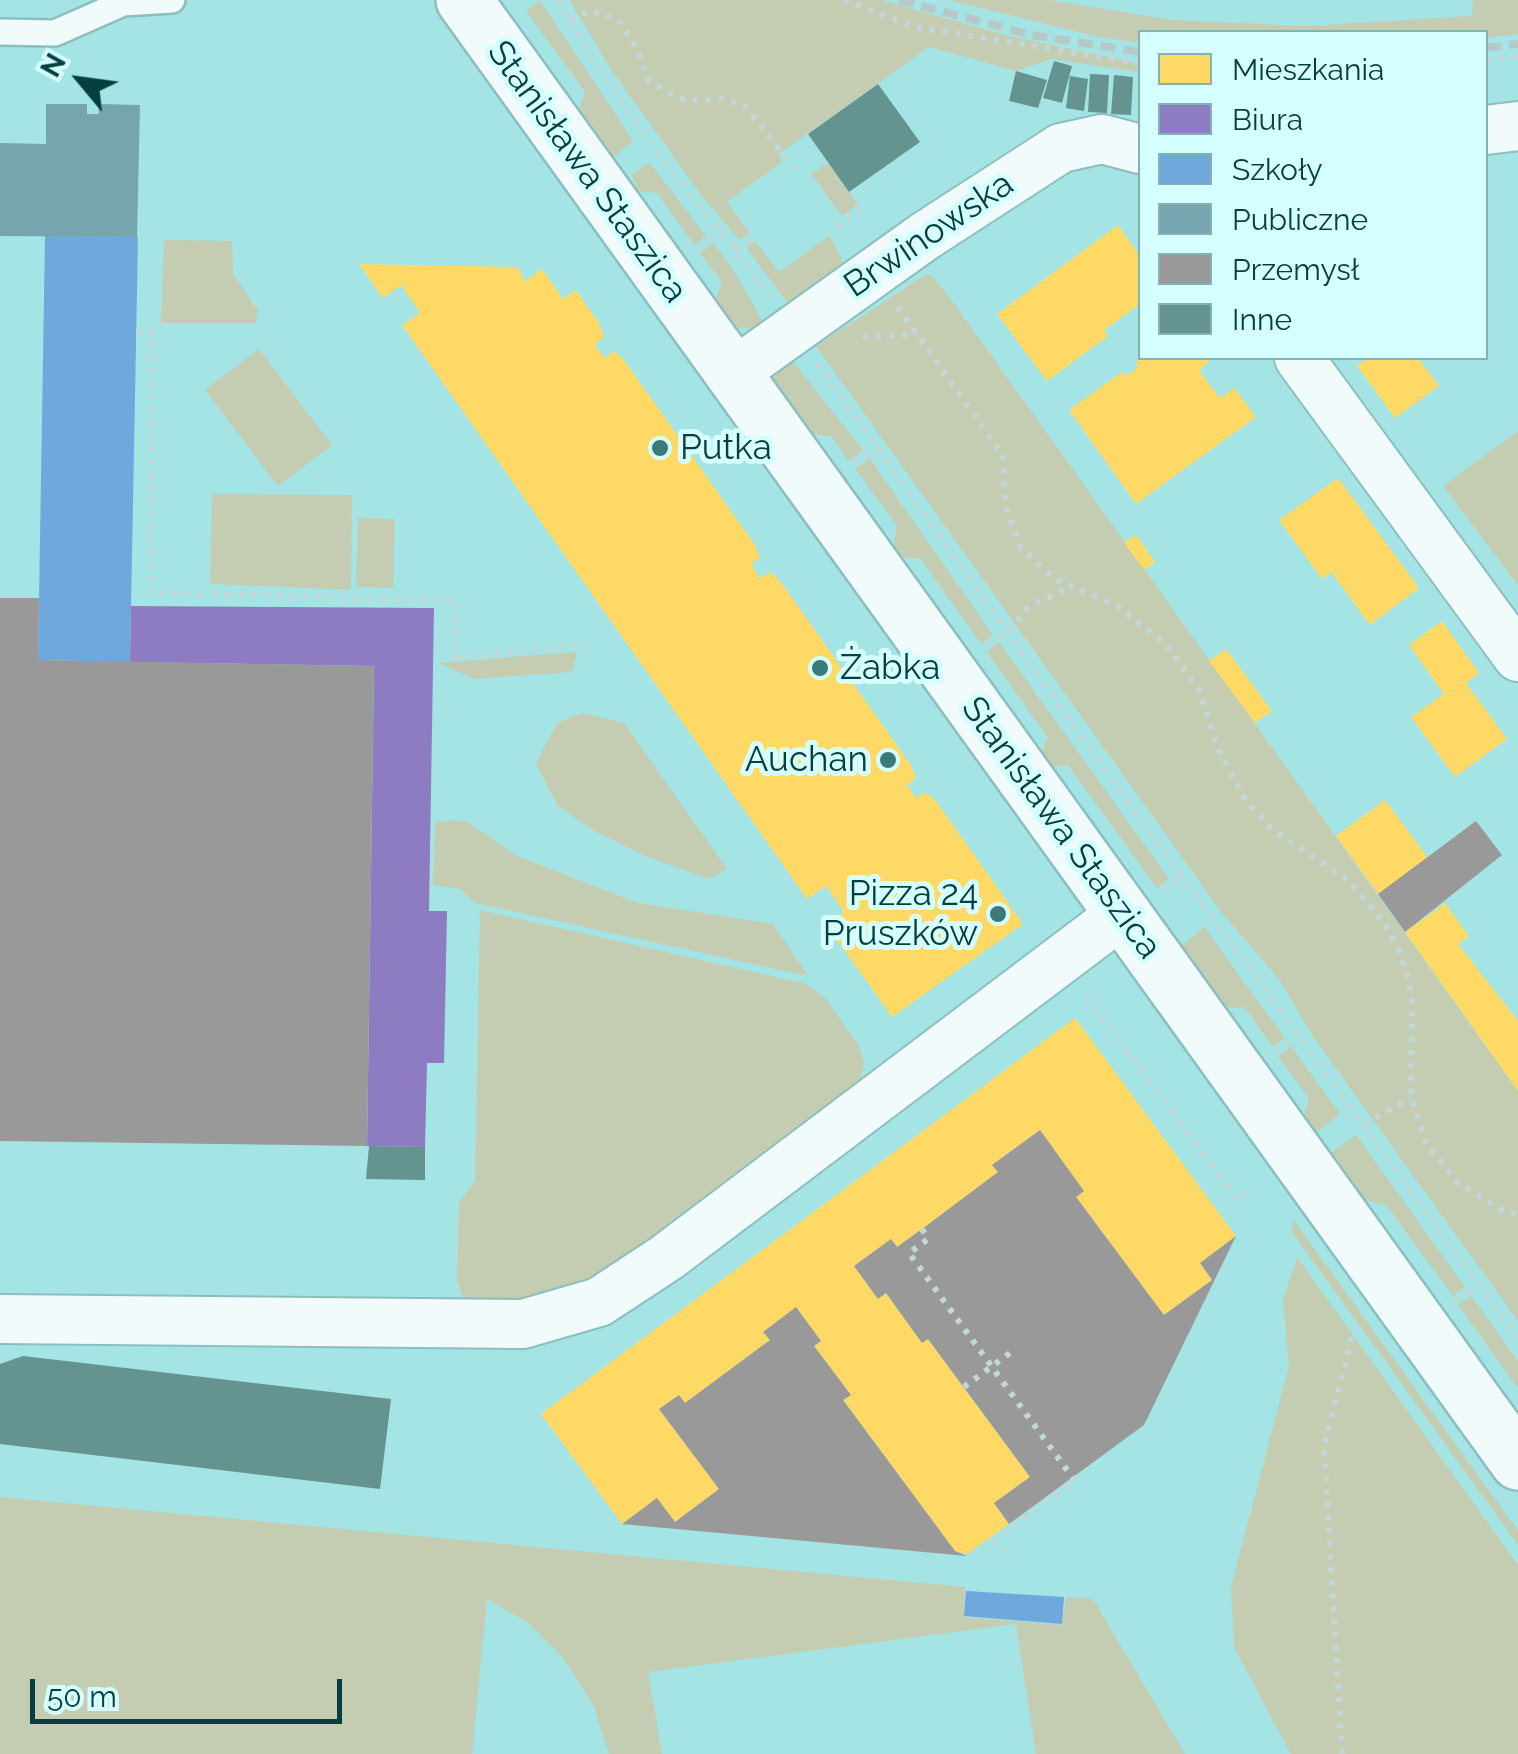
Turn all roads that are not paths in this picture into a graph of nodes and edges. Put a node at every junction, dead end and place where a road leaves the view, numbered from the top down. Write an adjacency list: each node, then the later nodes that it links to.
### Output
1 (172, 0): 3 (lane)
2 (464, 0): 9 (street, Stanisława Staszica)
3 (122, 2): 4 (lane)
4 (0, 32)
5 (1518, 126): 6 (street)
6 (1488, 130)
7 (1138, 148): 9 (street, Brwinowska)
8 (1300, 360): 10 (street)
9 (732, 374): 11 (street, Stanisława Staszica)
10 (1518, 657)
11 (1141, 903): 12 (street); 13 (street, Stanisława Staszica)
12 (0, 1319)
13 (1518, 1462)

